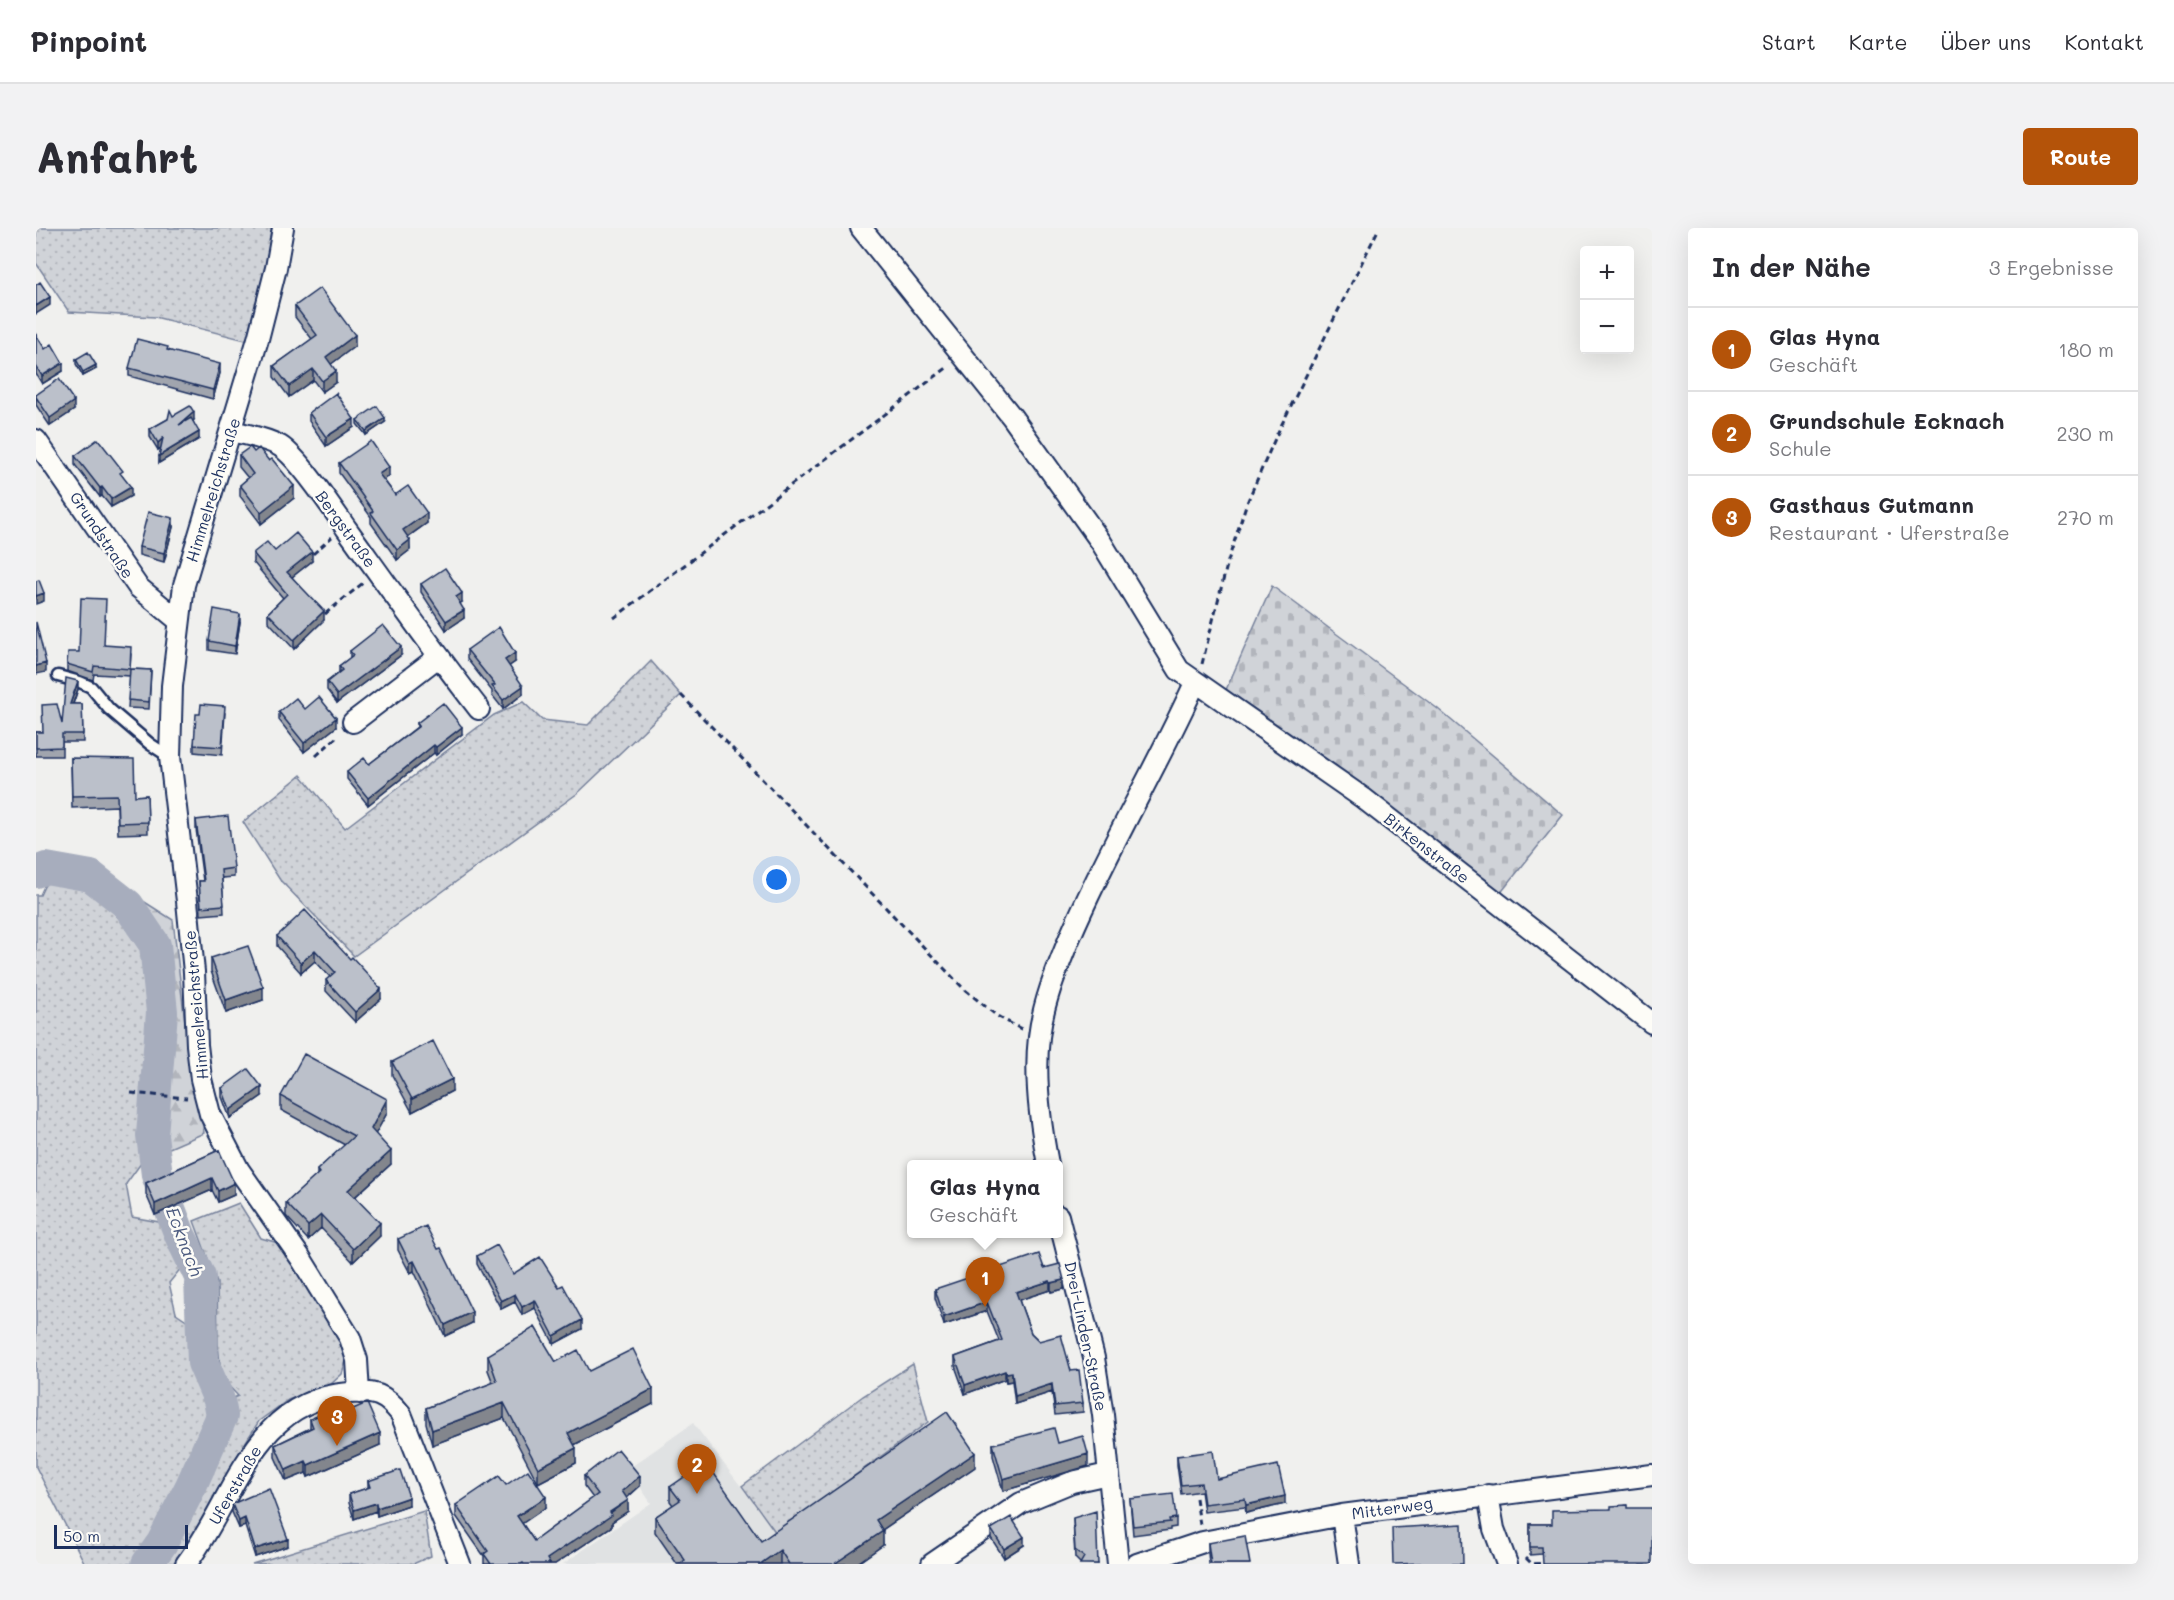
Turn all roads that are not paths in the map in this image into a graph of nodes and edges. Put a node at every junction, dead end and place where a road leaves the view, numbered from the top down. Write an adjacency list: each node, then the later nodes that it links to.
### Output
1 (283, 228): 3 (street, Himmelreichstraße)
2 (861, 228): 8 (street, Birkenstraße)
3 (232, 431): 5 (street, Himmelreichstraße); 6 (street, Bergstraße)
4 (36, 440): 5 (street, Grundstraße)
5 (178, 620): 11 (street, Himmelreichstraße)
6 (438, 657): 9 (street, Bergstraße); 10 (street)
7 (58, 676): 11 (lane)
8 (1195, 683): 12 (street, Birkenstraße); 13 (street)
9 (479, 709)
10 (353, 722)
11 (170, 757): 15 (street, Himmelreichstraße)
12 (1652, 1023)
13 (1047, 1160)
14 (1063, 1232): 16 (street, Drei-Linden-Straße)
15 (359, 1392): 21 (street, Uferstraße); 22 (street)
16 (1108, 1474): 23 (street); 24 (street, Drei-Linden-Straße)
17 (1652, 1475): 18 (street, Mitterweg)
18 (1488, 1495): 19 (street, Mitterweg); 20 (street)
19 (1342, 1515): 25 (street, Mitterweg); 26 (street)
20 (1504, 1557)
21 (186, 1564)
22 (460, 1564)
23 (932, 1564)
24 (1118, 1564)
25 (1137, 1564)
26 (1349, 1564)

